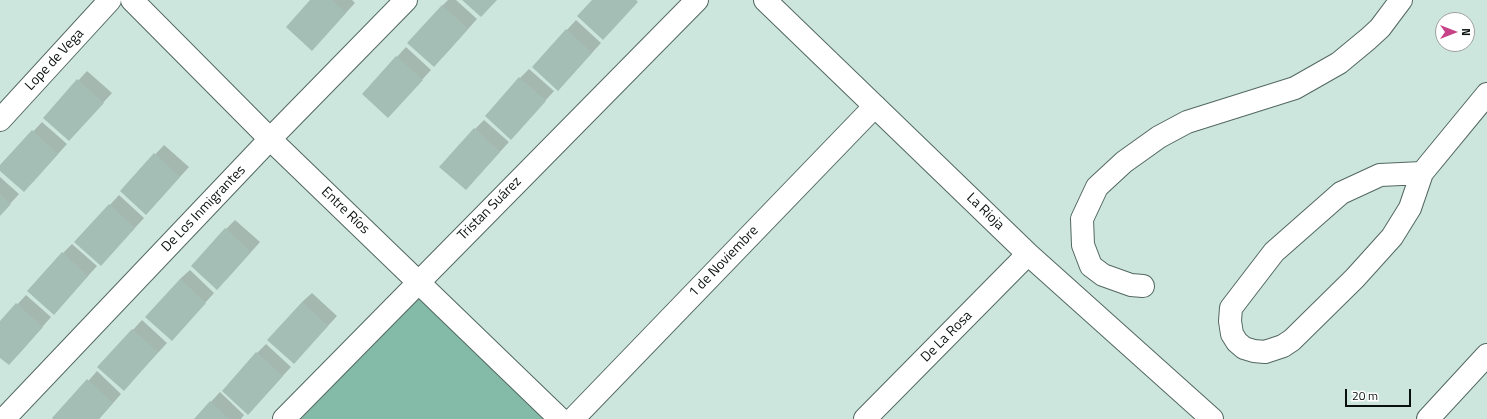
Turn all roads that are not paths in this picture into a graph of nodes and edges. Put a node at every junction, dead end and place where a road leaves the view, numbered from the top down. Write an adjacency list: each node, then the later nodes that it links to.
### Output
1 (110, 0): 9 (street, Lope de Vega)
2 (132, 0): 10 (street, Entre Ríos)
3 (406, 0): 10 (street, De Los Inmigrantes)
4 (697, 0): 13 (street, Tristan Suárez)
5 (764, 0): 8 (street, La Rioja)
6 (1400, 0): 14 (street)
7 (1487, 94): 11 (street)
8 (875, 106): 12 (street, La Rioja); 19 (street, 1 de Noviembre)
9 (0, 120)
10 (270, 139): 13 (street, Entre Ríos); 16 (street, De Los Inmigrantes)
11 (1422, 173): 11 (street)
12 (1028, 254): 20 (street, De La Rosa); 21 (street, La Rioja)
13 (418, 282): 17 (street, Tristan Suárez); 18 (street, Entre Ríos)
14 (1143, 286)
15 (1487, 355): 22 (street)
16 (4, 419)
17 (284, 419)
18 (560, 419)
19 (573, 419)
20 (865, 419)
21 (1212, 419)
22 (1428, 419)

